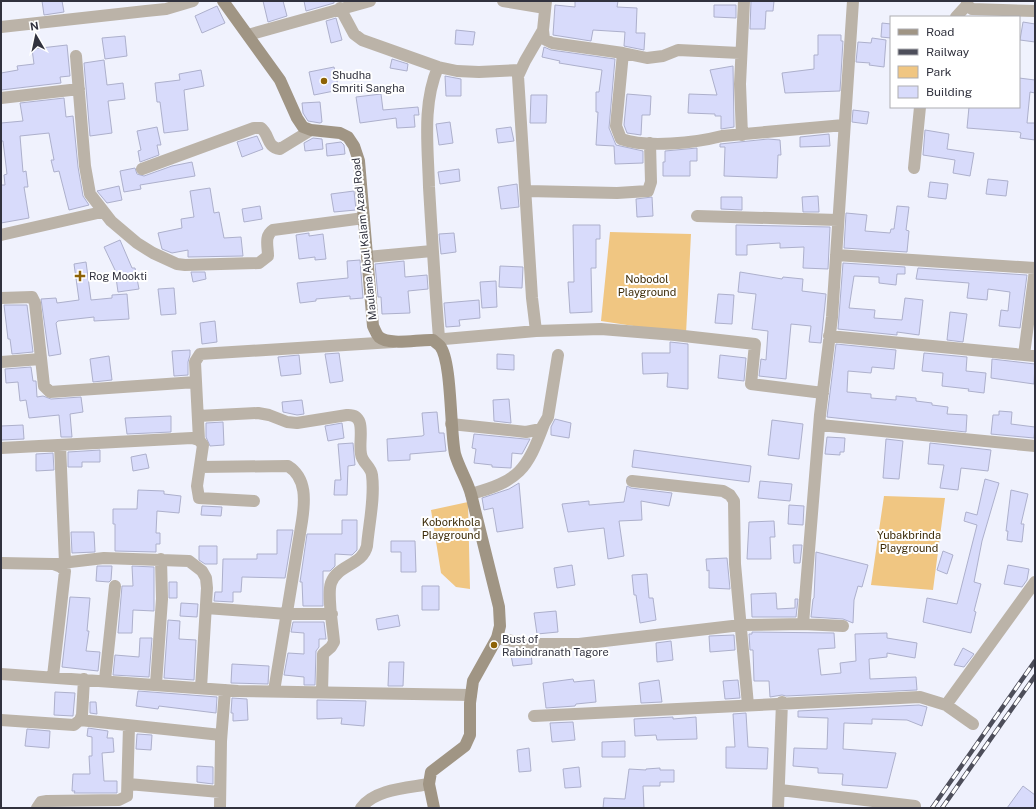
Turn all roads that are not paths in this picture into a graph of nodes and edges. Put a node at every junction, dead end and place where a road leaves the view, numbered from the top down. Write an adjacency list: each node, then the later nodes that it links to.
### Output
1 (193, 1): 12 (street)
2 (223, 1): 14 (street)
3 (370, 1): 9 (street)
4 (503, 1): 8 (street)
5 (744, 1): 16 (street)
6 (853, 1): 23 (street)
7 (967, 3): 10 (street); 11 (street)
8 (545, 5): 13 (street)
9 (340, 8): 14 (street); 18 (street)
10 (1035, 11)
11 (957, 16)
12 (1, 27)
13 (543, 30): 15 (street); 19 (street)
14 (248, 35): 24 (street)
15 (623, 53): 16 (street); 26 (street)
16 (740, 53): 25 (street)
17 (76, 56): 20 (street)
18 (438, 66): 19 (street); 35 (street)
19 (520, 70): 29 (street)
20 (79, 89): 21 (street); 30 (street)
21 (1, 98)
22 (920, 108): 27 (street)
23 (844, 125): 25 (street); 33 (street)
24 (311, 130): 28 (street); 32 (street, Maulana Abul Kalam Azad Road)
25 (742, 135): 26 (street)
26 (650, 143): 29 (street)
27 (914, 168)
28 (142, 169)
29 (527, 191): 40 (street)
30 (102, 212): 32 (street); 34 (street)
31 (697, 216): 33 (street)
32 (364, 218): 37 (street, Maulana Abul Kalam Azad Road)
33 (838, 220): 36 (street)
34 (1, 235)
35 (432, 251): 37 (street); 42 (street)
36 (836, 255): 38 (street); 41 (street)
37 (367, 257): 43 (street, Maulana Abul Kalam Azad Road)
38 (1035, 269): 45 (street)
39 (1, 298): 46 (street)
40 (536, 331): 42 (street); 49 (street)
41 (829, 336): 45 (street); 49 (street)
42 (436, 339): 43 (street, Maulana Abul Kalam Azad Road); 51 (street)
43 (396, 342): 48 (street)
44 (558, 355): 52 (street)
45 (1029, 356)
46 (42, 359): 47 (street); 48 (street)
47 (1, 362)
48 (196, 382): 50 (street)
49 (823, 393): 53 (street)
50 (198, 416): 54 (street); 69 (street)
51 (451, 424): 52 (street); 60 (street)
52 (544, 424): 60 (street)
53 (820, 425): 56 (street); 70 (street)
54 (199, 440): 55 (street); 58 (street)
55 (60, 445): 57 (street); 64 (street)
56 (1035, 446)
57 (1, 448)
58 (200, 467): 61 (street); 68 (street)
59 (632, 481): 71 (street)
60 (471, 494): 73 (street)
61 (254, 500)
62 (161, 559): 64 (street); 67 (street); 78 (street)
63 (1, 562): 64 (street)
64 (59, 564): 75 (street)
65 (1035, 582): 86 (street)
66 (115, 586): 77 (street)
67 (206, 608): 68 (street); 79 (street)
68 (287, 614): 69 (street); 81 (street)
69 (332, 614): 82 (street)
70 (803, 624): 71 (street); 72 (street)
71 (741, 625): 73 (street); 85 (street)
72 (843, 626)
73 (497, 638): 83 (street)
74 (1, 674): 75 (street)
75 (53, 676): 76 (street)
76 (84, 679): 77 (street); 89 (street)
77 (105, 680): 78 (street)
78 (156, 684): 79 (street)
79 (201, 688): 80 (street)
80 (225, 690): 81 (street); 92 (street)
81 (274, 692): 82 (street)
82 (322, 692): 83 (street)
83 (471, 695): 94 (street)
84 (782, 702): 85 (street); 86 (street); 95 (street)
85 (748, 705): 87 (street)
86 (946, 705): 90 (street)
87 (534, 716)
88 (1, 720): 89 (street)
89 (80, 720): 91 (street)
90 (972, 724)
91 (129, 726): 92 (street); 93 (street)
92 (221, 735): 96 (street)
93 (128, 784): 96 (street); 98 (street)
94 (429, 784): 100 (street); 101 (street)
95 (780, 790): 97 (street); 102 (street)
96 (220, 792): 99 (street)
97 (915, 806)
98 (37, 808)
99 (220, 808)
100 (361, 808)
101 (434, 808)
102 (778, 808)

